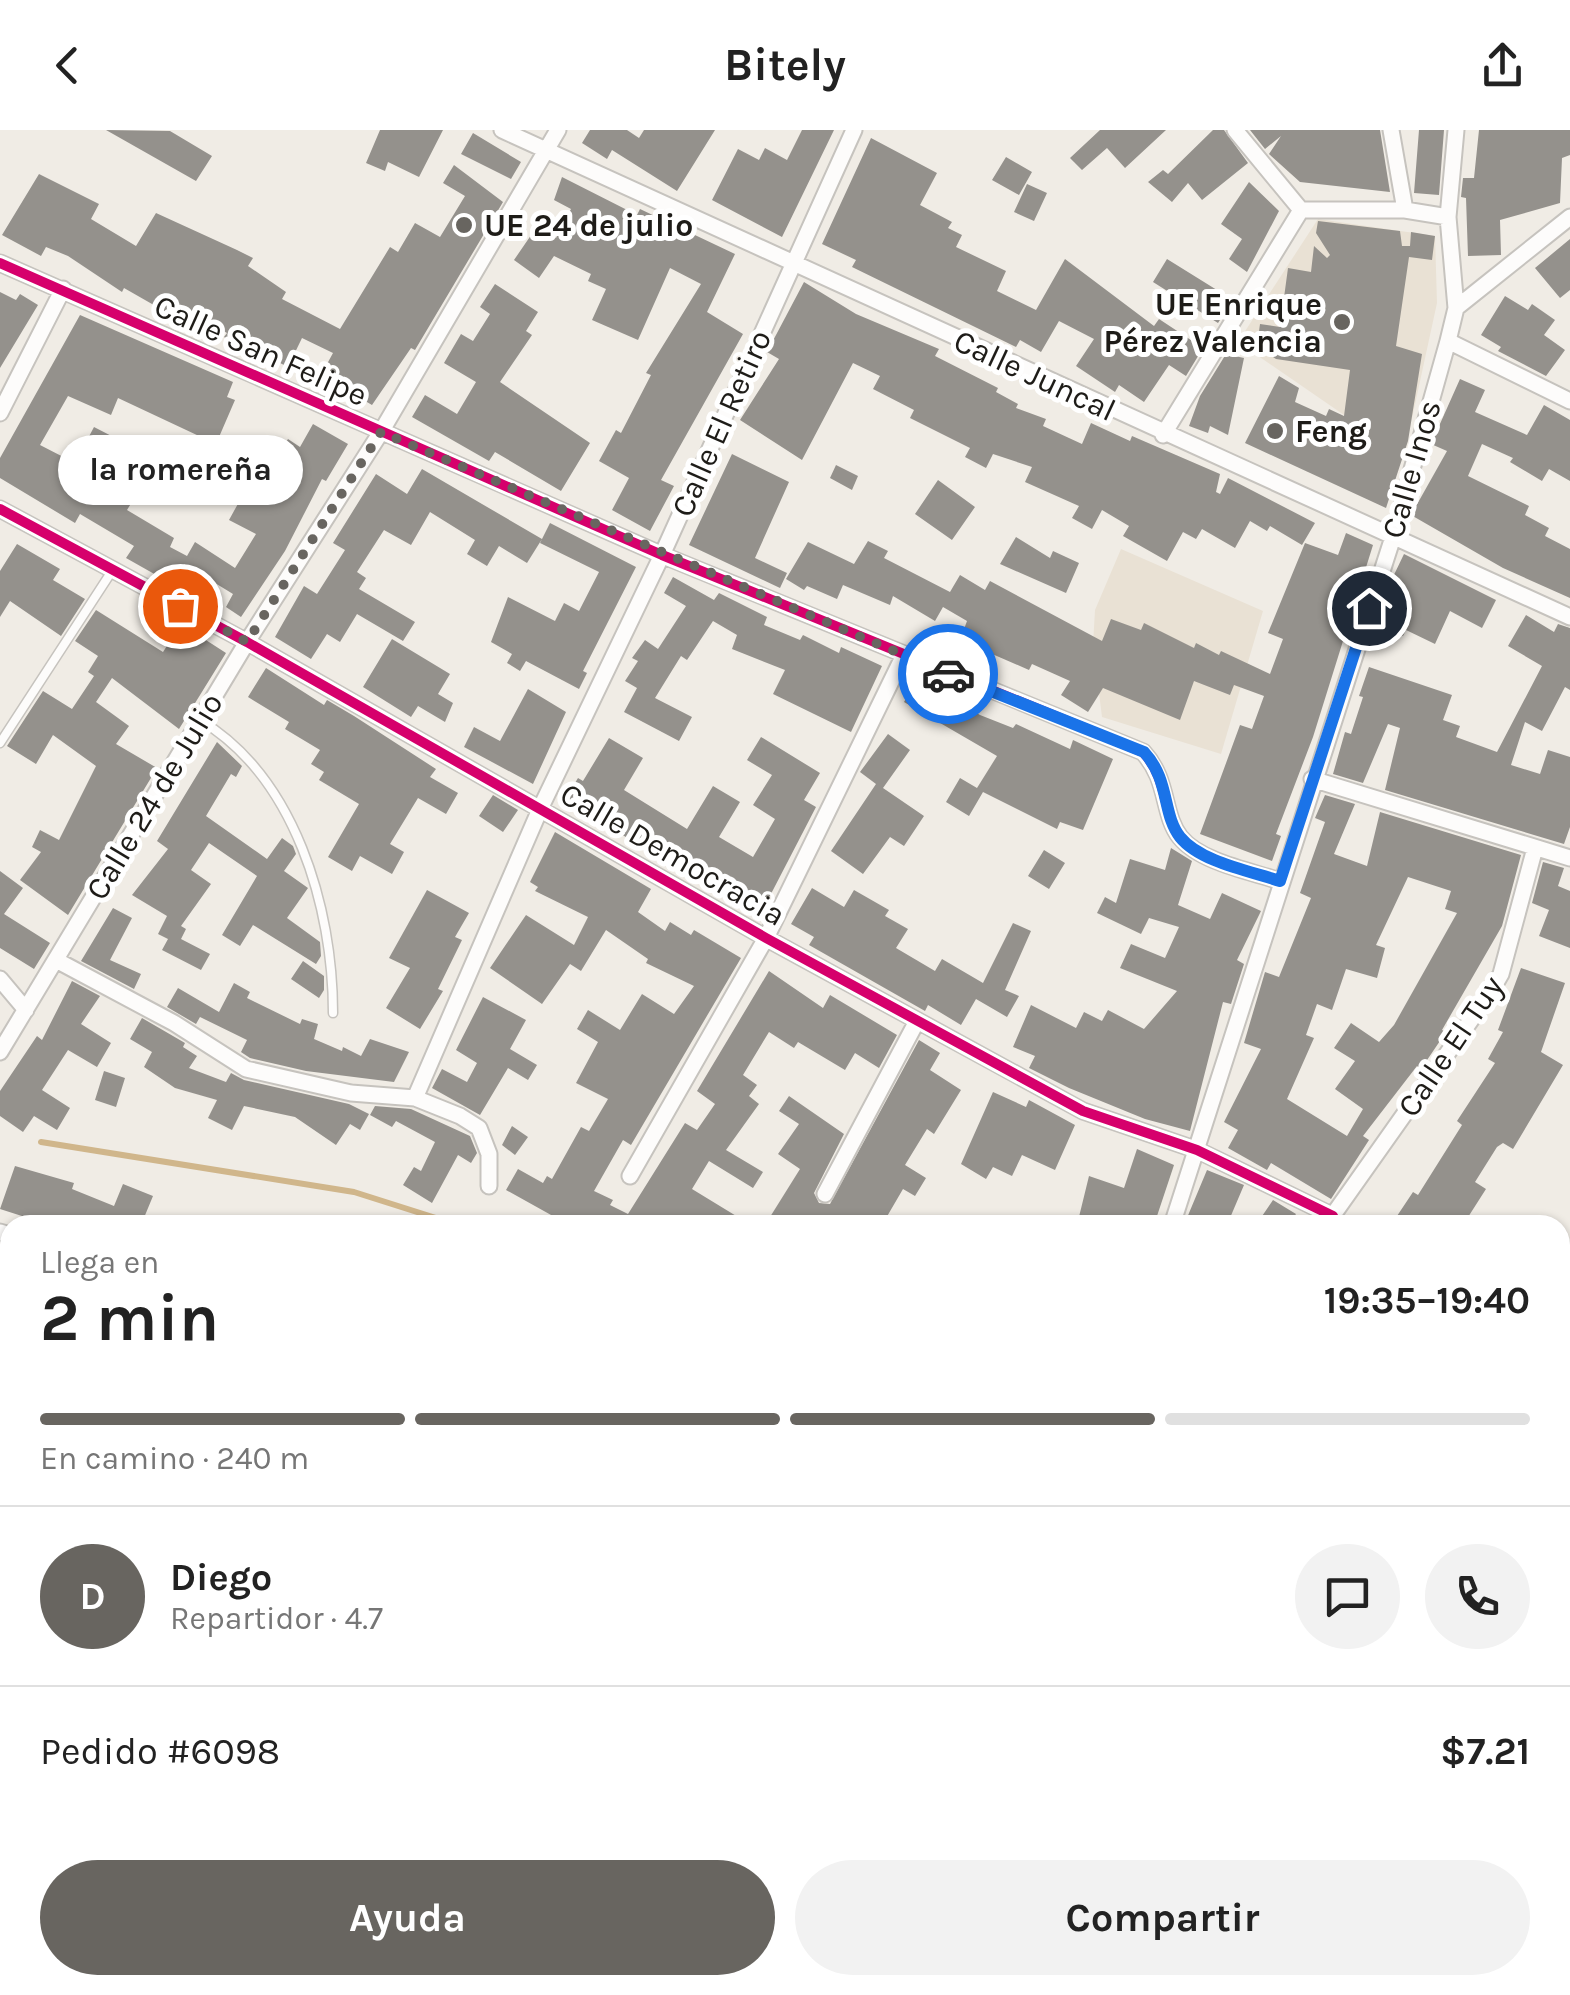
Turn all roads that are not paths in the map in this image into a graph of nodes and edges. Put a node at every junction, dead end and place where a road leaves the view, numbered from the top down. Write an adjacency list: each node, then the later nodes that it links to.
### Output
1 (502, 130): 7 (street, Calle Juncal)
2 (558, 130): 7 (street, Calle 24 de Julio)
3 (854, 130): 12 (street, Calle El Retiro)
4 (1234, 130): 8 (street)
5 (1391, 130): 9 (street)
6 (1456, 130): 11 (street, Calle Inos)
7 (546, 149): 12 (street, Calle Juncal); 19 (street, Calle 24 de Julio)
8 (1300, 210): 9 (street); 20 (street)
9 (1406, 210): 11 (street)
10 (1570, 216): 15 (street)
11 (1448, 217): 15 (street, Calle Inos)
12 (794, 262): 20 (street, Calle Juncal); 23 (street, Calle El Retiro)
13 (0, 263): 14 (street, Calle San Felipe)
14 (64, 289): 18 (street); 19 (street, Calle San Felipe)
15 (1456, 308): 16 (street, Calle Inos)
16 (1448, 341): 17 (street); 22 (street, Calle Inos)
17 (1570, 401)
18 (0, 413)
19 (381, 432): 23 (street, Calle San Felipe); 26 (street, Calle 24 de Julio)
20 (1162, 435): 22 (street, Calle Juncal)
21 (0, 510): 24 (street, Calle Democracia)
22 (1392, 536): 25 (street, Calle Juncal); 30 (street, Calle Inos)
23 (662, 554): 27 (street, Calle San Felipe); 31 (street, Calle El Retiro)
24 (112, 571): 26 (street, Calle Democracia); 29 (lane)
25 (1570, 617)
26 (247, 642): 28 (street, Calle 24 de Julio); 31 (street, Calle Democracia)
27 (903, 658): 34 (street, Calle San Felipe); 35 (street)
28 (200, 720): 36 (street, Calle 24 de Julio); 39 (lane)
29 (0, 743)
30 (1312, 779): 32 (street); 34 (street, Calle Inos)
31 (540, 807): 35 (street, Calle Democracia); 42 (street, Calle El Retiro)
32 (1535, 848): 33 (street); 49 (street, Calle El Tuy)
33 (1570, 858)
34 (1280, 881): 43 (street, Calle Inos)
35 (766, 938): 40 (street, Calle Democracia); 44 (street)
36 (56, 960): 38 (street, Calle 24 de Julio); 42 (street)
37 (0, 979): 38 (street)
38 (26, 1010): 41 (street, Calle 24 de Julio)
39 (332, 1012)
40 (916, 1021): 43 (street, Calle Democracia); 46 (street)
41 (0, 1052)
42 (415, 1098): 45 (street)
43 (1197, 1150): 47 (street, Calle Inos); 48 (street, Calle Democracia)
44 (630, 1176)
45 (489, 1186)
46 (824, 1194)
47 (1175, 1215)
48 (1320, 1215)
49 (1333, 1215)

